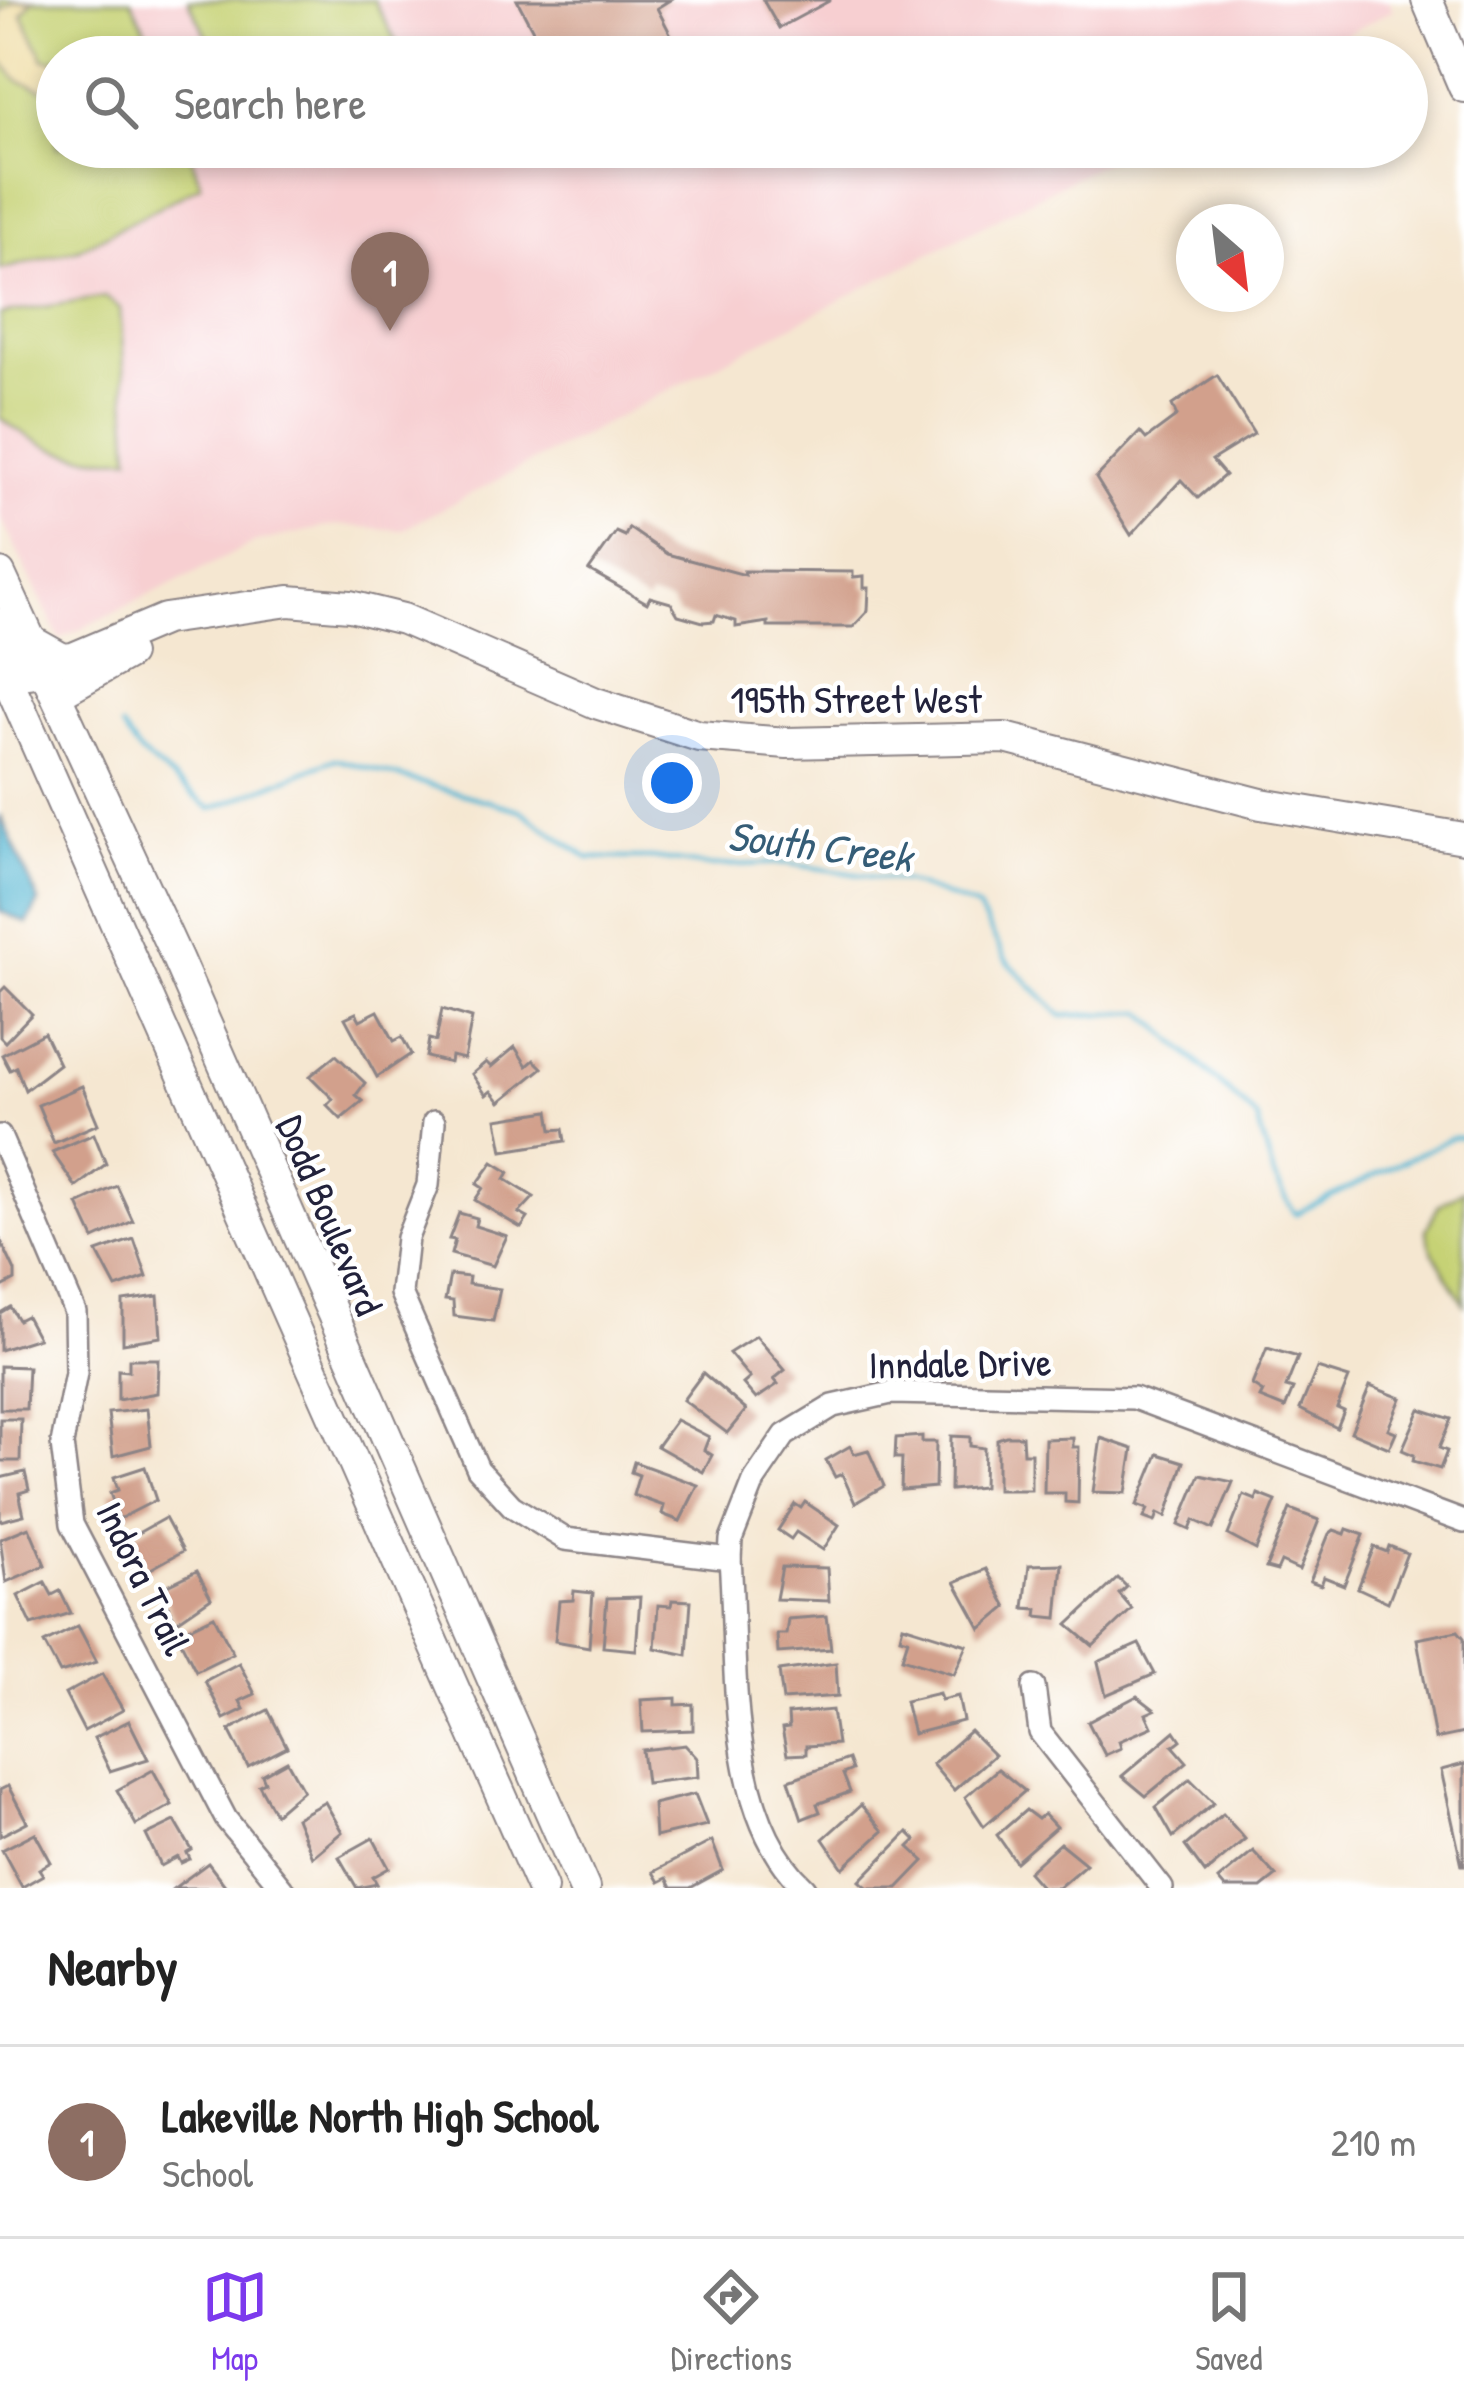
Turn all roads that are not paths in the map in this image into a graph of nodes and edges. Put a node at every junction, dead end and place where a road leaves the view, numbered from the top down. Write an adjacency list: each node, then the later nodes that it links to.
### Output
1 (1426, 0): 2 (main road)
2 (1464, 87)
3 (0, 574): 6 (main road, Dodd Boulevard)
4 (190, 617): 6 (main road, 195th Street West); 9 (main road, 195th Street West); 12 (main road, 195th Street West)
5 (0, 624): 9 (main road)
6 (32, 640): 9 (main road, Dodd Boulevard)
7 (0, 662): 8 (main road, Dodd Boulevard)
8 (7, 693): 11 (main road, Dodd Boulevard); 13 (main road)
9 (57, 694): 13 (main road, Dodd Boulevard)
10 (0, 730): 11 (main road)
11 (34, 737): 20 (main road, Dodd Boulevard)
12 (1464, 838)
13 (177, 958): 21 (main road, Dodd Boulevard)
14 (434, 1122): 17 (street)
15 (0, 1136): 19 (street, Indora Trail)
16 (1464, 1522): 17 (street, Inndale Drive)
17 (730, 1559): 22 (street, Inndale Drive)
18 (1034, 1687): 23 (street)
19 (282, 1888)
20 (542, 1888)
21 (584, 1888)
22 (805, 1888)
23 (1162, 1888)

